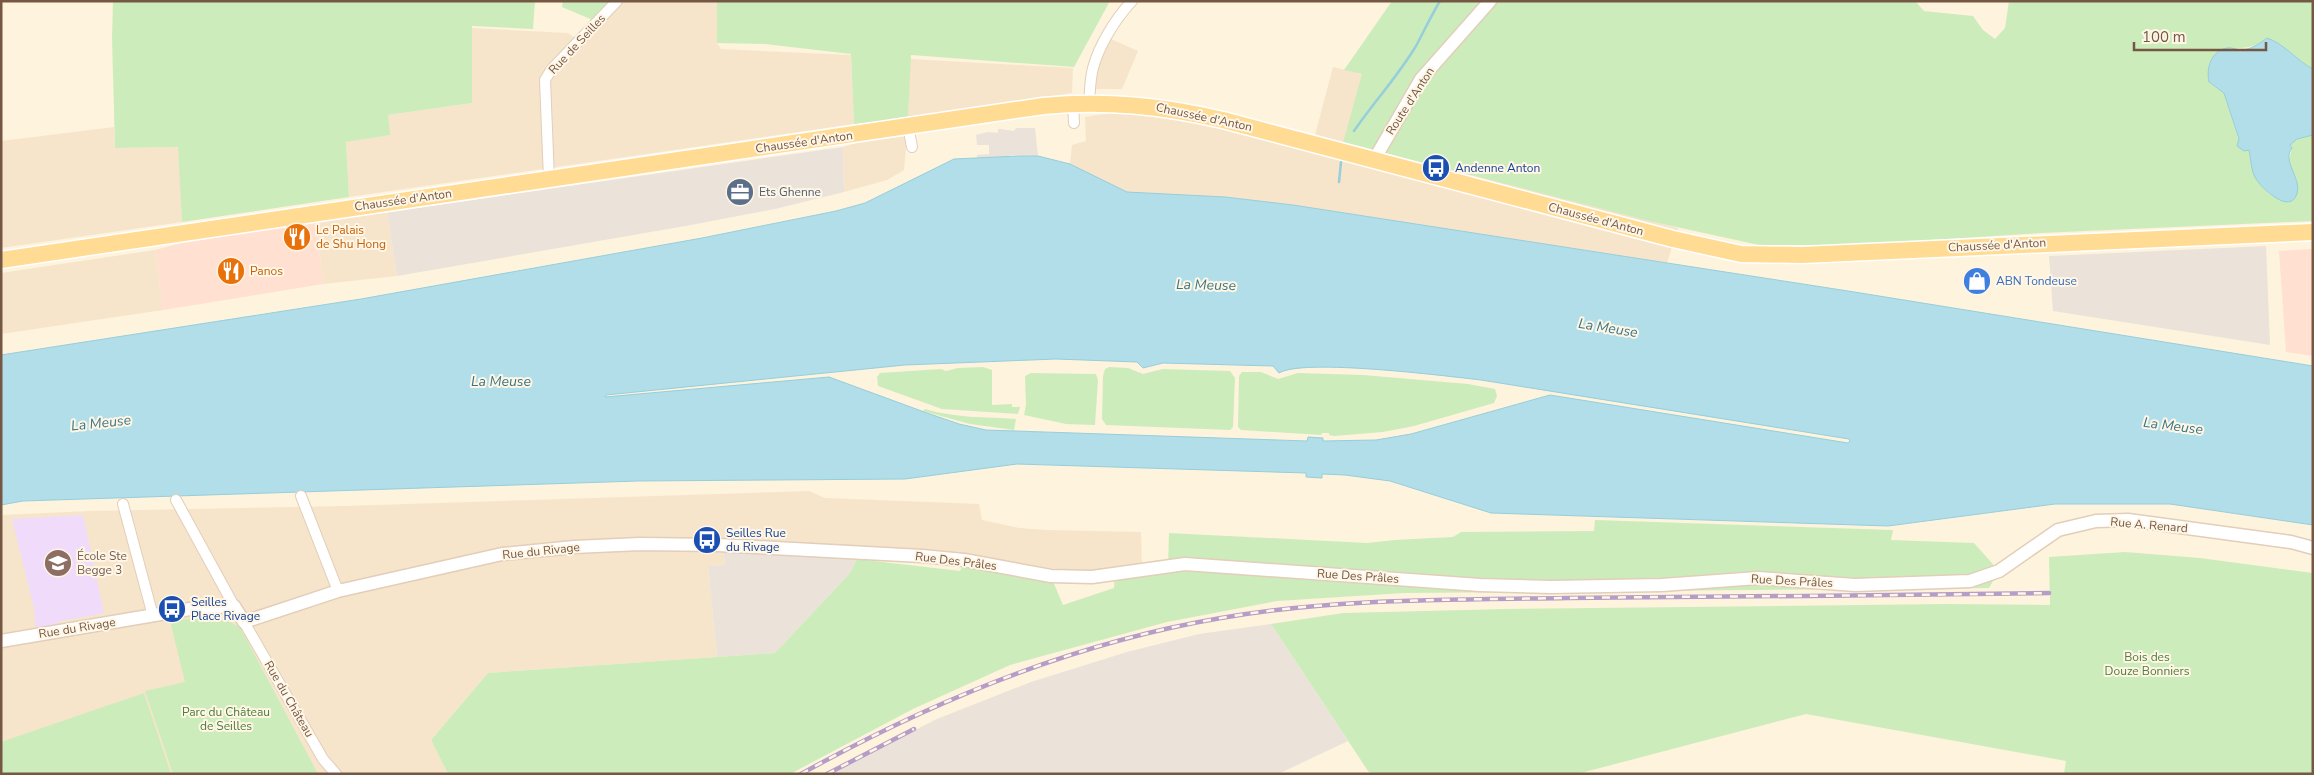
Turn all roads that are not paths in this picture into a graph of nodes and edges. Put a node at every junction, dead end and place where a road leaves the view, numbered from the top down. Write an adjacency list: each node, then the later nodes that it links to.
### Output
1 (617, 1): 9 (street, Rue de Seilles)
2 (1132, 1): 4 (street)
3 (1490, 1): 8 (street, Route d'Anton)
4 (1081, 103): 5 (street); 6 (main road, Chaussée d'Anton); 8 (main road, Chaussée d'Anton)
5 (1074, 123)
6 (908, 126): 7 (street); 9 (main road, Chaussée d'Anton)
7 (912, 147)
8 (1374, 160): 10 (main road, Chaussée d'Anton)
9 (549, 179): 11 (main road, Chaussée d'Anton)
10 (2313, 232)
11 (1, 260)
12 (301, 496): 18 (street)
13 (176, 500): 19 (street)
14 (123, 504): 20 (street)
15 (748, 547): 17 (street, Rue Des Prâles); 18 (street, Rue du Rivage)
16 (2313, 548): 17 (street, Rue A. Renard)
17 (1970, 581)
18 (338, 592): 21 (street, Rue du Rivage)
19 (234, 606): 20 (street, Rue du Rivage); 21 (street)
20 (153, 616): 22 (street, Rue du Rivage)
21 (244, 622): 23 (street, Rue du Château)
22 (1, 641)
23 (336, 774)

